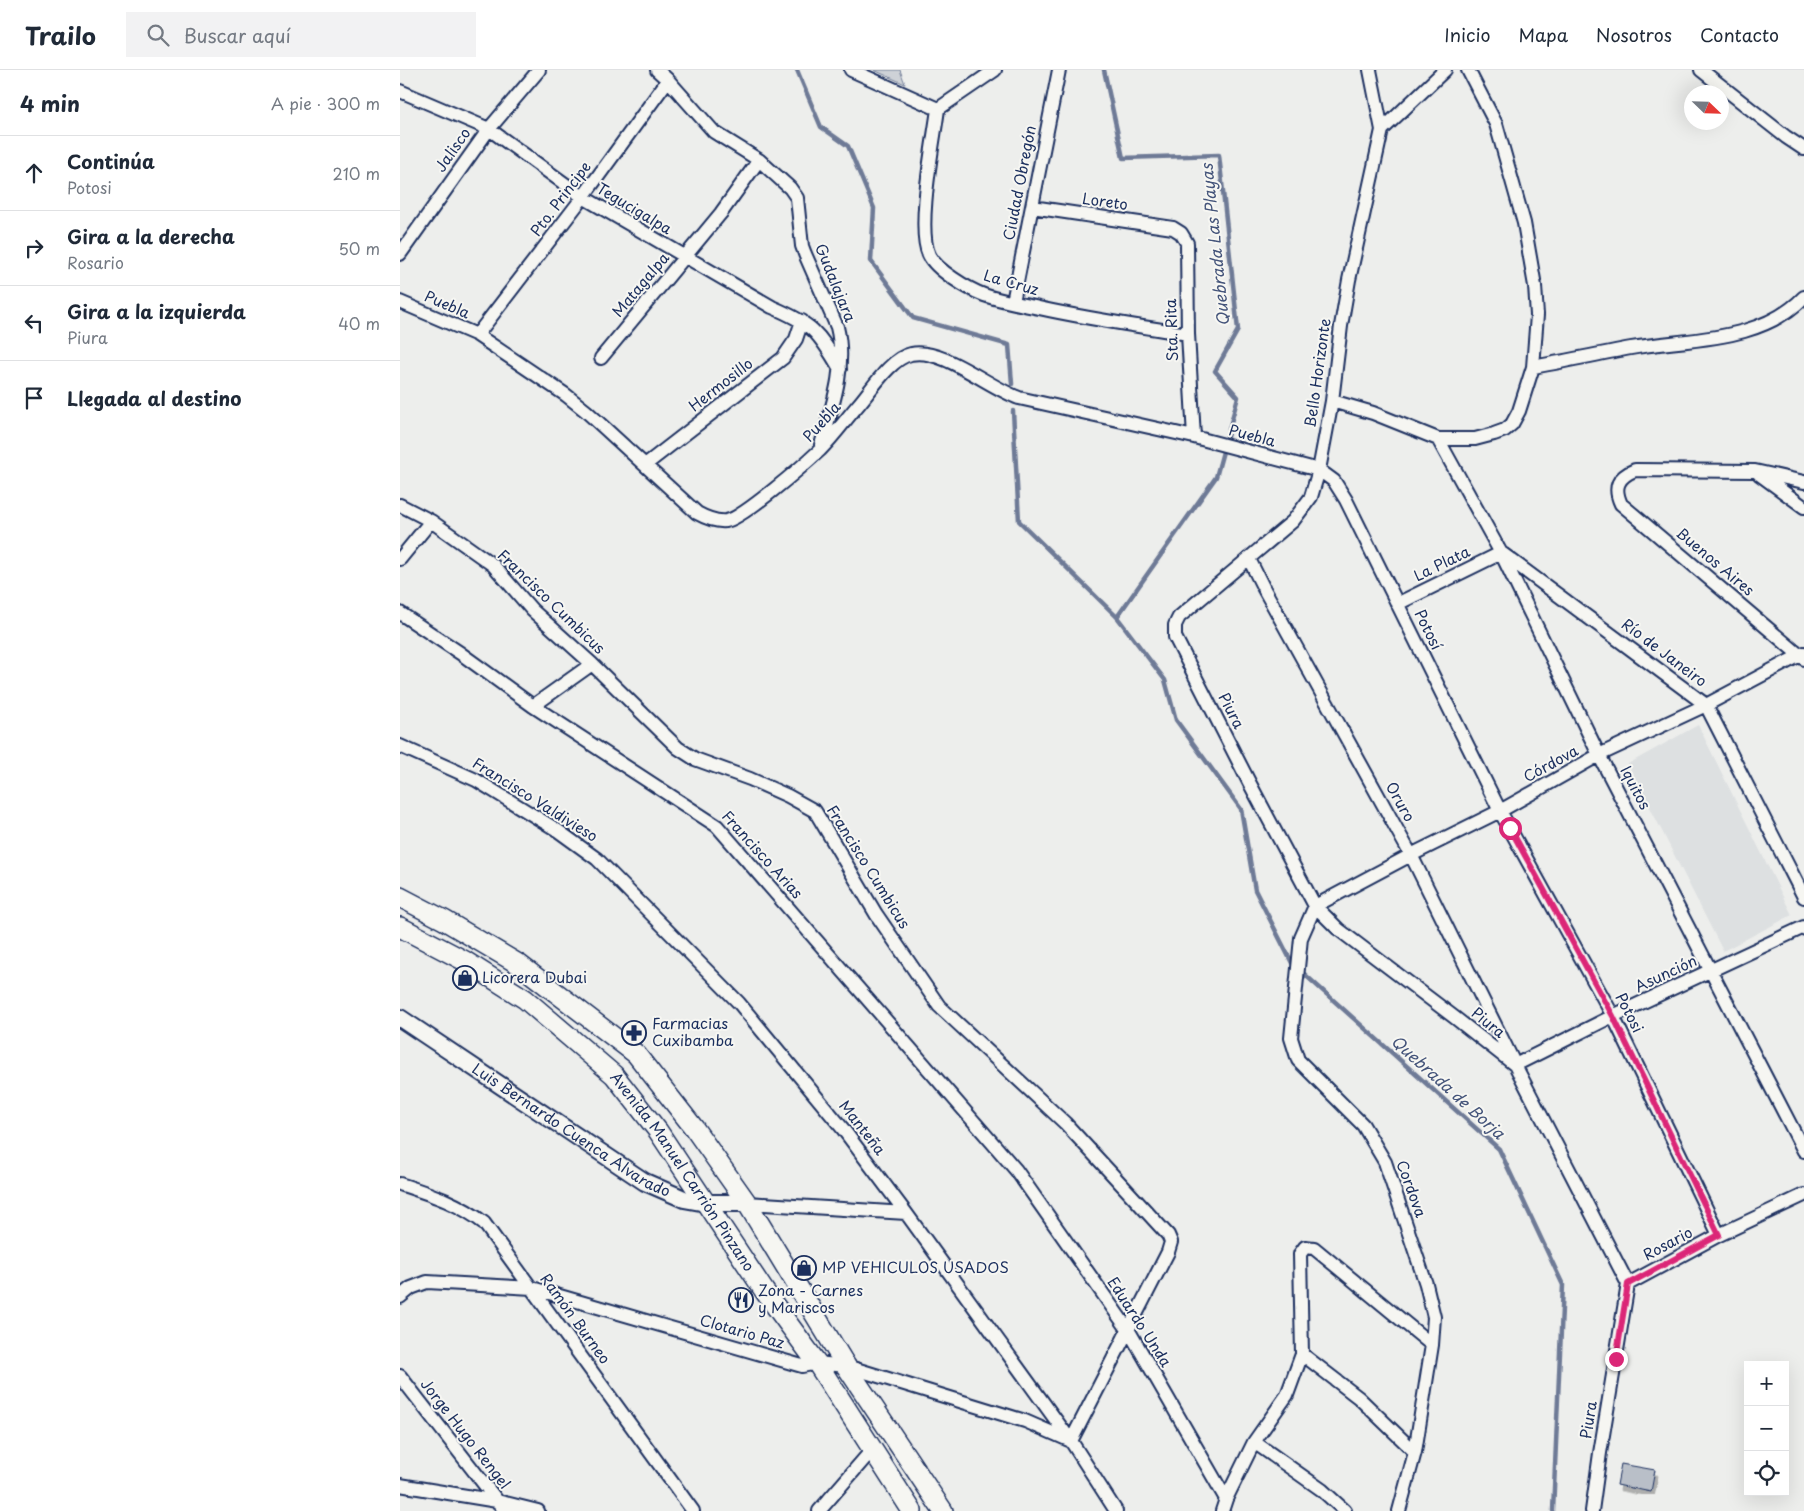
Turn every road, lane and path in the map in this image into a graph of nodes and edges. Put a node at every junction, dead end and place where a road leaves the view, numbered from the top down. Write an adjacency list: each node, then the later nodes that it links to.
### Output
1 (539, 70): 13 (street, Jalisco)
2 (657, 70): 10 (street, Gudalajara)
3 (851, 70): 12 (street)
4 (995, 70): 12 (street)
5 (1059, 70): 18 (street, Ciudad Obregón)
6 (1370, 70): 14 (street, Bello Horizonte)
7 (1445, 70): 14 (street)
8 (1468, 70): 29 (street)
9 (1701, 70): 15 (street)
10 (668, 80): 16 (street, Gudalajara); 17 (street, Pto. Principe)
11 (400, 92): 13 (street, Tegucigalpa)
12 (938, 109): 24 (street, La Cruz)
13 (488, 129): 17 (street, Tegucigalpa); 20 (street, Jalisco)
14 (1382, 130): 31 (street, Bello Horizonte)
15 (1804, 149)
16 (759, 160): 21 (street, Matagalpa); 30 (street, Gudalajara)
17 (583, 198): 21 (street, Tegucigalpa); 27 (street, Pto. Principe)
18 (1032, 207): 19 (street, Loreto); 24 (street, Ciudad Obregón)
19 (1173, 228): 26 (street, Sta. Rita)
20 (400, 254)
21 (685, 258): 25 (street, Tegucigalpa); 28 (street, Matagalpa)
22 (1804, 297): 29 (street)
23 (400, 302): 27 (street, Puebla)
24 (1012, 302): 26 (street, La Cruz)
25 (802, 321): 30 (street, Tegucigalpa); 35 (street, Hermosillo)
26 (1188, 334): 32 (street, Sta. Rita)
27 (477, 335): 35 (street, Puebla)
28 (601, 358)
29 (1533, 367): 33 (street)
30 (840, 369): 34 (street, Gudalajara)
31 (1332, 401): 33 (street); 36 (street, Bello Horizonte)
32 (1194, 437): 34 (street, Puebla); 36 (street, Puebla)
33 (1438, 439): 42 (street, Iquitos)
34 (820, 450): 35 (street, Puebla)
35 (644, 465)
36 (1319, 470): 44 (street, Bello Horizonte); 45 (street, Potosí)
37 (1755, 471): 38 (street); 40 (street); 48 (street, Buenos Aires)
38 (1804, 482)
39 (400, 505): 41 (street, Francisco Cumbicus)
40 (1804, 507)
41 (431, 522): 43 (street); 49 (street, Francisco Cumbicus)
42 (1501, 553): 45 (street, La Plata); 50 (street, Río de Janeiro); 53 (street, Iquitos)
43 (400, 559)
44 (1248, 559): 47 (street, Bello Horizonte); 55 (street, Oruro)
45 (1397, 604): 54 (street, Potosí)
46 (400, 613): 51 (street, Francisco Arias)
47 (1175, 625): 59 (street, Piura)
48 (1803, 658): 50 (street, Córdova)
49 (592, 664): 51 (street); 78 (street, Francisco Cumbicus)
50 (1706, 705): 53 (street, Córdova); 57 (street, Río de Janeiro)
51 (533, 706): 68 (street, Francisco Arias)
52 (400, 746): 56 (street, Francisco Valdivieso)
53 (1599, 755): 54 (street, Córdova); 63 (street, Iquitos)
54 (1500, 810): 55 (street, Córdova); 64 (street, Potosi)
55 (1411, 855): 59 (street, Córdova); 66 (street, Oruro)
56 (597, 858): 73 (street, Manteña)
57 (1804, 897)
58 (404, 899): 60 (main road); 72 (main road, Avenida Manuel Carrión Pinzano)
59 (1314, 906): 66 (street, Piura); 79 (street, Cordova)
60 (400, 919)
61 (400, 927): 71 (main road, Avenida Manuel Carrión Pinzano)
62 (1804, 928): 63 (street, Asunción)
63 (1712, 971): 64 (street, Asunción); 67 (street, Iquitos)
64 (1613, 1016): 66 (street, Asunción); 74 (street, Potosi)
65 (400, 1018): 71 (street, Luis Bernardo Cuenca Alvarado)
66 (1515, 1065): 75 (street, Piura)
67 (1804, 1151)
68 (1016, 1170): 78 (street, Eduardo Unda)
69 (400, 1184): 76 (street, Ramón Burneo)
70 (1804, 1195): 74 (street, Rosario)
71 (706, 1203): 72 (street, Luis Bernardo Cuenca Alvarado); 81 (main road, Avenida Manuel Carrión Pinzano)
72 (747, 1203): 73 (street, Luis Bernardo Cuenca Alvarado); 82 (main road, Avenida Manuel Carrión Pinzano)
73 (906, 1212): 84 (street, Manteña)
74 (1719, 1235): 75 (street, Rosario)
75 (1628, 1284): 99 (street, Piura)
76 (532, 1288): 77 (street, Clotario Paz); 81 (street, Clotario Paz); 92 (street, Ramón Burneo)
77 (400, 1297)
78 (1129, 1331): 84 (street); 89 (street, Eduardo Unda)
79 (1432, 1345): 80 (street, Eduardo Unda); 87 (street, Cordova)
80 (1302, 1354): 85 (street, Eduardo Unda); 87 (street)
81 (817, 1363): 82 (street, Clotario Paz); 86 (main road, Avenida Manuel Carrión Pinzano)
82 (846, 1366): 84 (street, Clotario Paz); 95 (main road, Avenida Manuel Carrión Pinzano)
83 (400, 1376): 90 (street, Jorge Hugo Rengel)
84 (1071, 1441): 96 (street)
85 (1254, 1442): 89 (street, Eduardo Unda); 97 (street)
86 (872, 1450): 93 (street); 94 (main road, Avenida Manuel Carrión Pinzano)
87 (1415, 1452): 98 (street, Cordova)
88 (400, 1485): 90 (street)
89 (1224, 1505)
90 (501, 1506): 91 (street)
91 (538, 1511)
92 (693, 1511)
93 (819, 1511)
94 (912, 1511)
95 (943, 1511)
96 (1116, 1511)
97 (1345, 1511)
98 (1399, 1511)
99 (1592, 1511)

